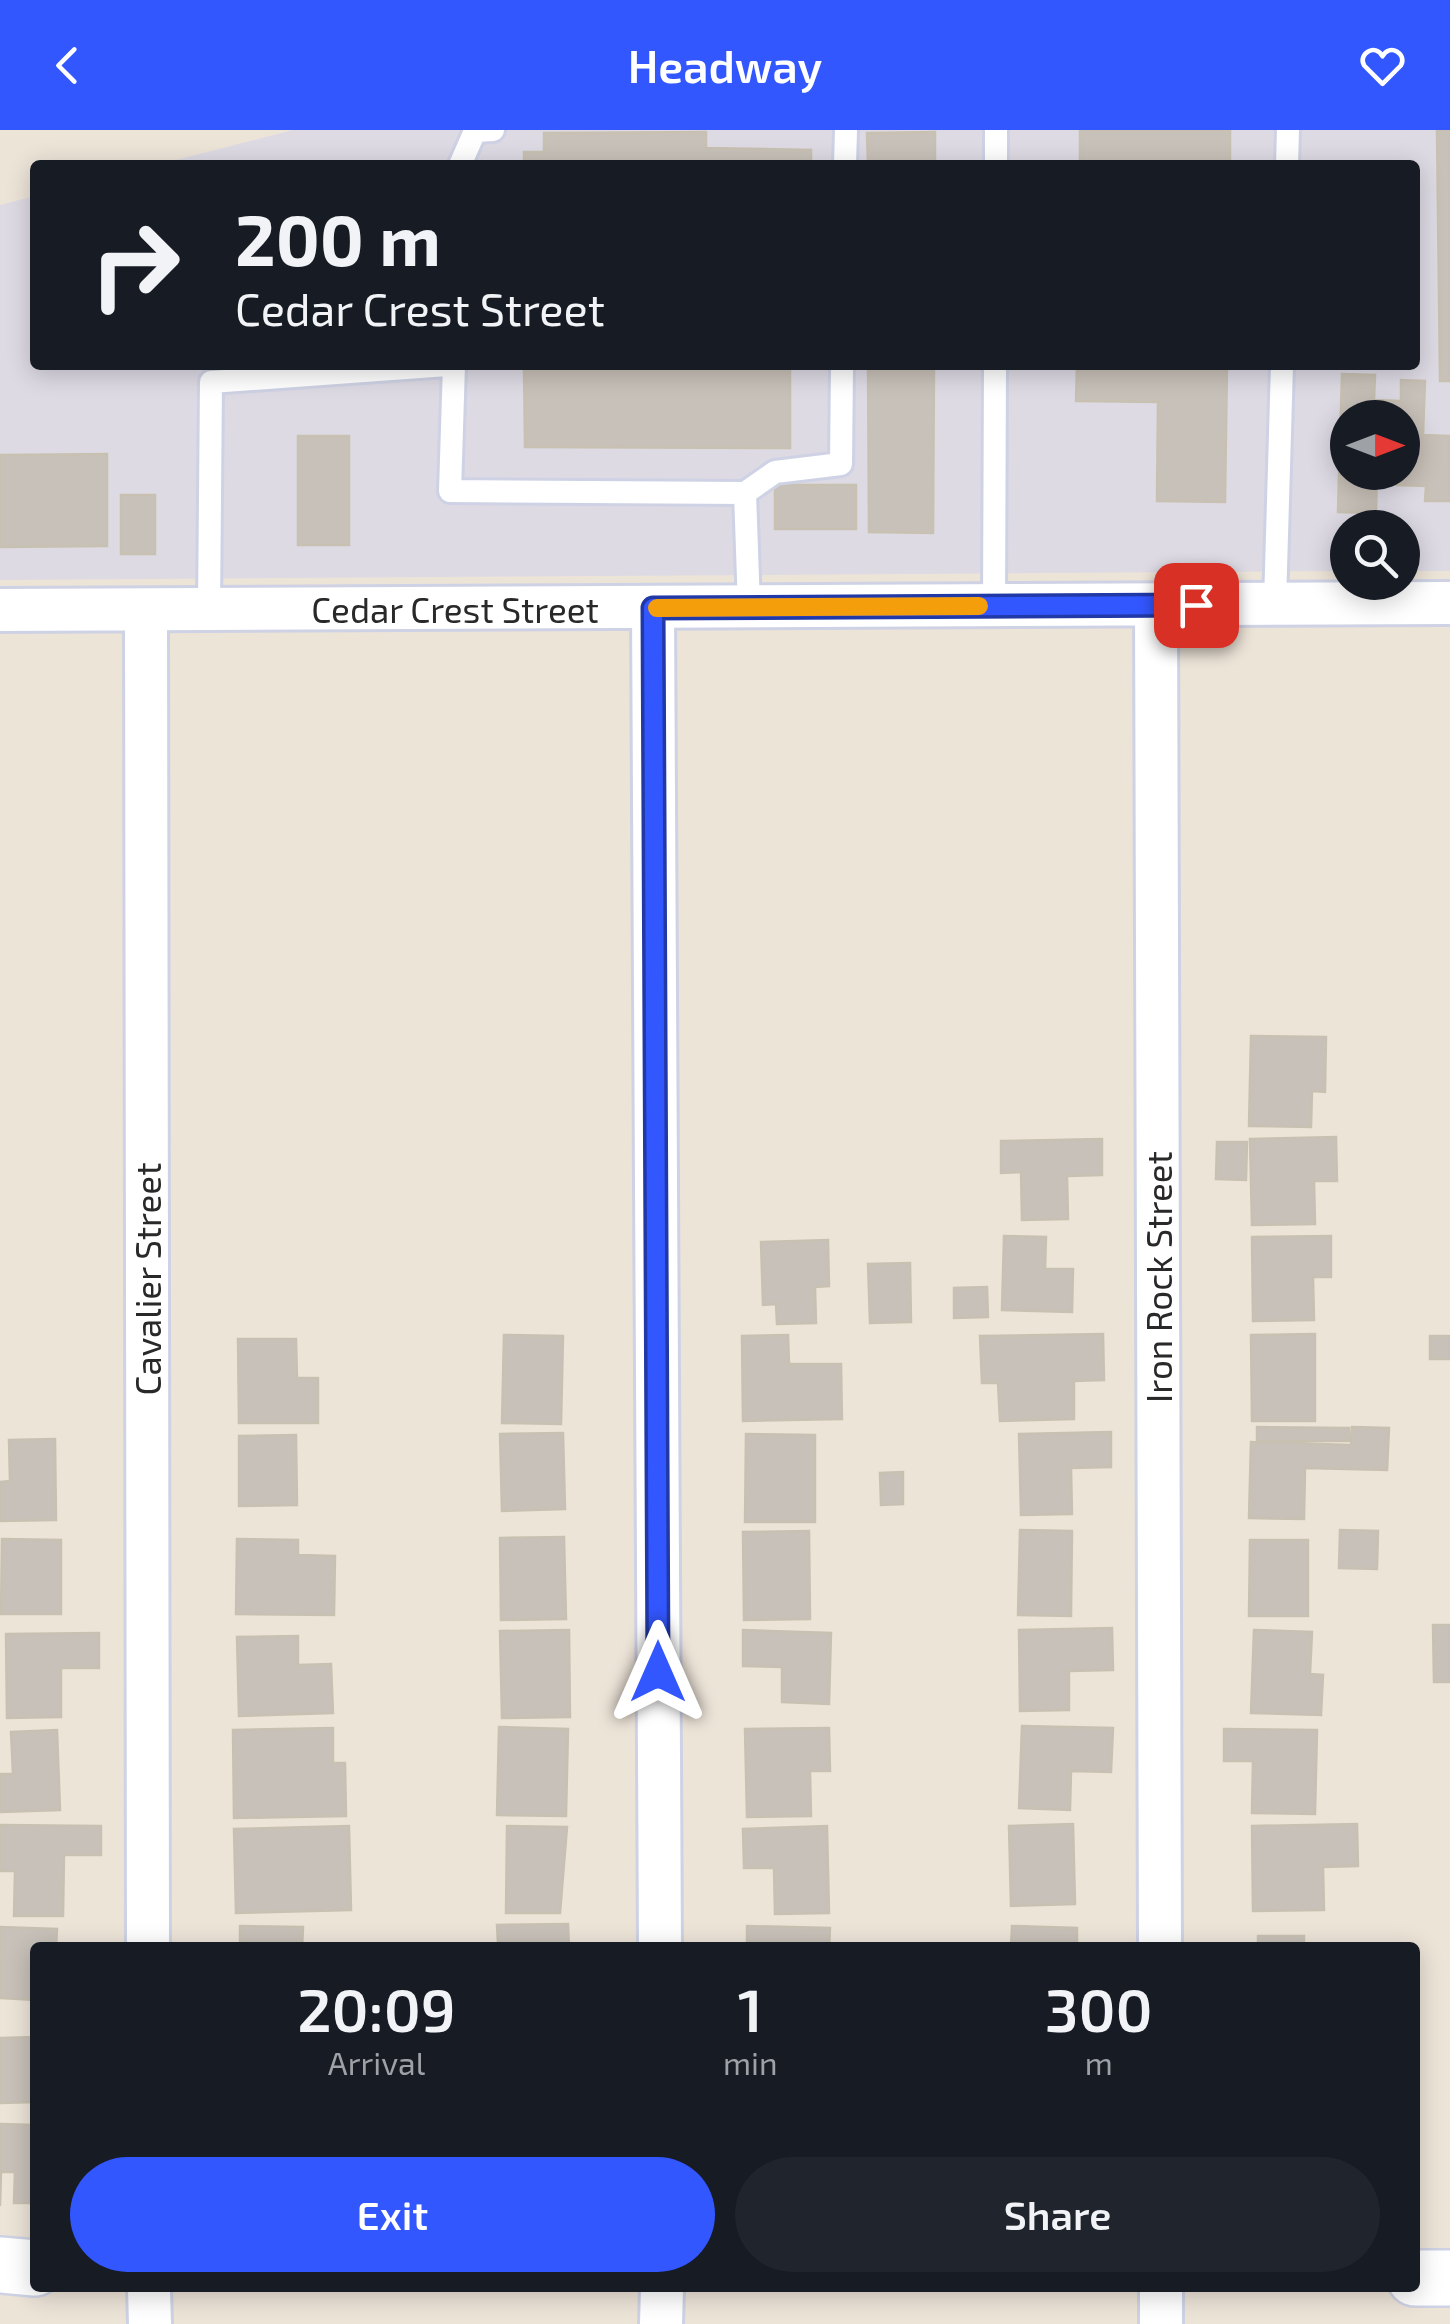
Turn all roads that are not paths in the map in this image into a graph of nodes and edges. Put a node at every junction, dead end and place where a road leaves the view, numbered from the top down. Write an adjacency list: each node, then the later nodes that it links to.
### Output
1 (494, 130): 5 (lane)
2 (846, 130): 6 (lane)
3 (996, 130): 7 (lane)
4 (1288, 130): 8 (lane)
5 (462, 160)
6 (845, 160)
7 (996, 160)
8 (1287, 160)
9 (380, 370): 22 (lane)
10 (451, 370): 14 (lane)
11 (842, 370): 14 (lane)
12 (995, 370): 17 (lane)
13 (1282, 370): 16 (lane)
14 (745, 493): 19 (lane)
15 (1450, 602): 16 (street, Cedar Crest Street)
16 (1275, 604): 18 (street, Cedar Crest Street)
17 (994, 606): 18 (street, Cedar Crest Street); 19 (street, Cedar Crest Street)
18 (1156, 606): 26 (street, Iron Rock Street)
19 (749, 607): 20 (street, Cedar Crest Street)
20 (653, 608): 22 (street, Cedar Crest Street); 25 (street)
21 (0, 610): 23 (street, Cedar Crest Street)
22 (209, 610): 23 (street, Cedar Crest Street)
23 (146, 611): 24 (street, Cavalier Street)
24 (148, 1942)
25 (660, 1942)
26 (1160, 1942)
27 (0, 2265): 28 (main road)
28 (30, 2268)
29 (1420, 2278): 30 (main road)
30 (1450, 2278)
31 (149, 2292): 34 (street)
32 (662, 2292): 35 (street)
33 (1161, 2292): 36 (street)
34 (150, 2324)
35 (661, 2324)
36 (1161, 2324)

